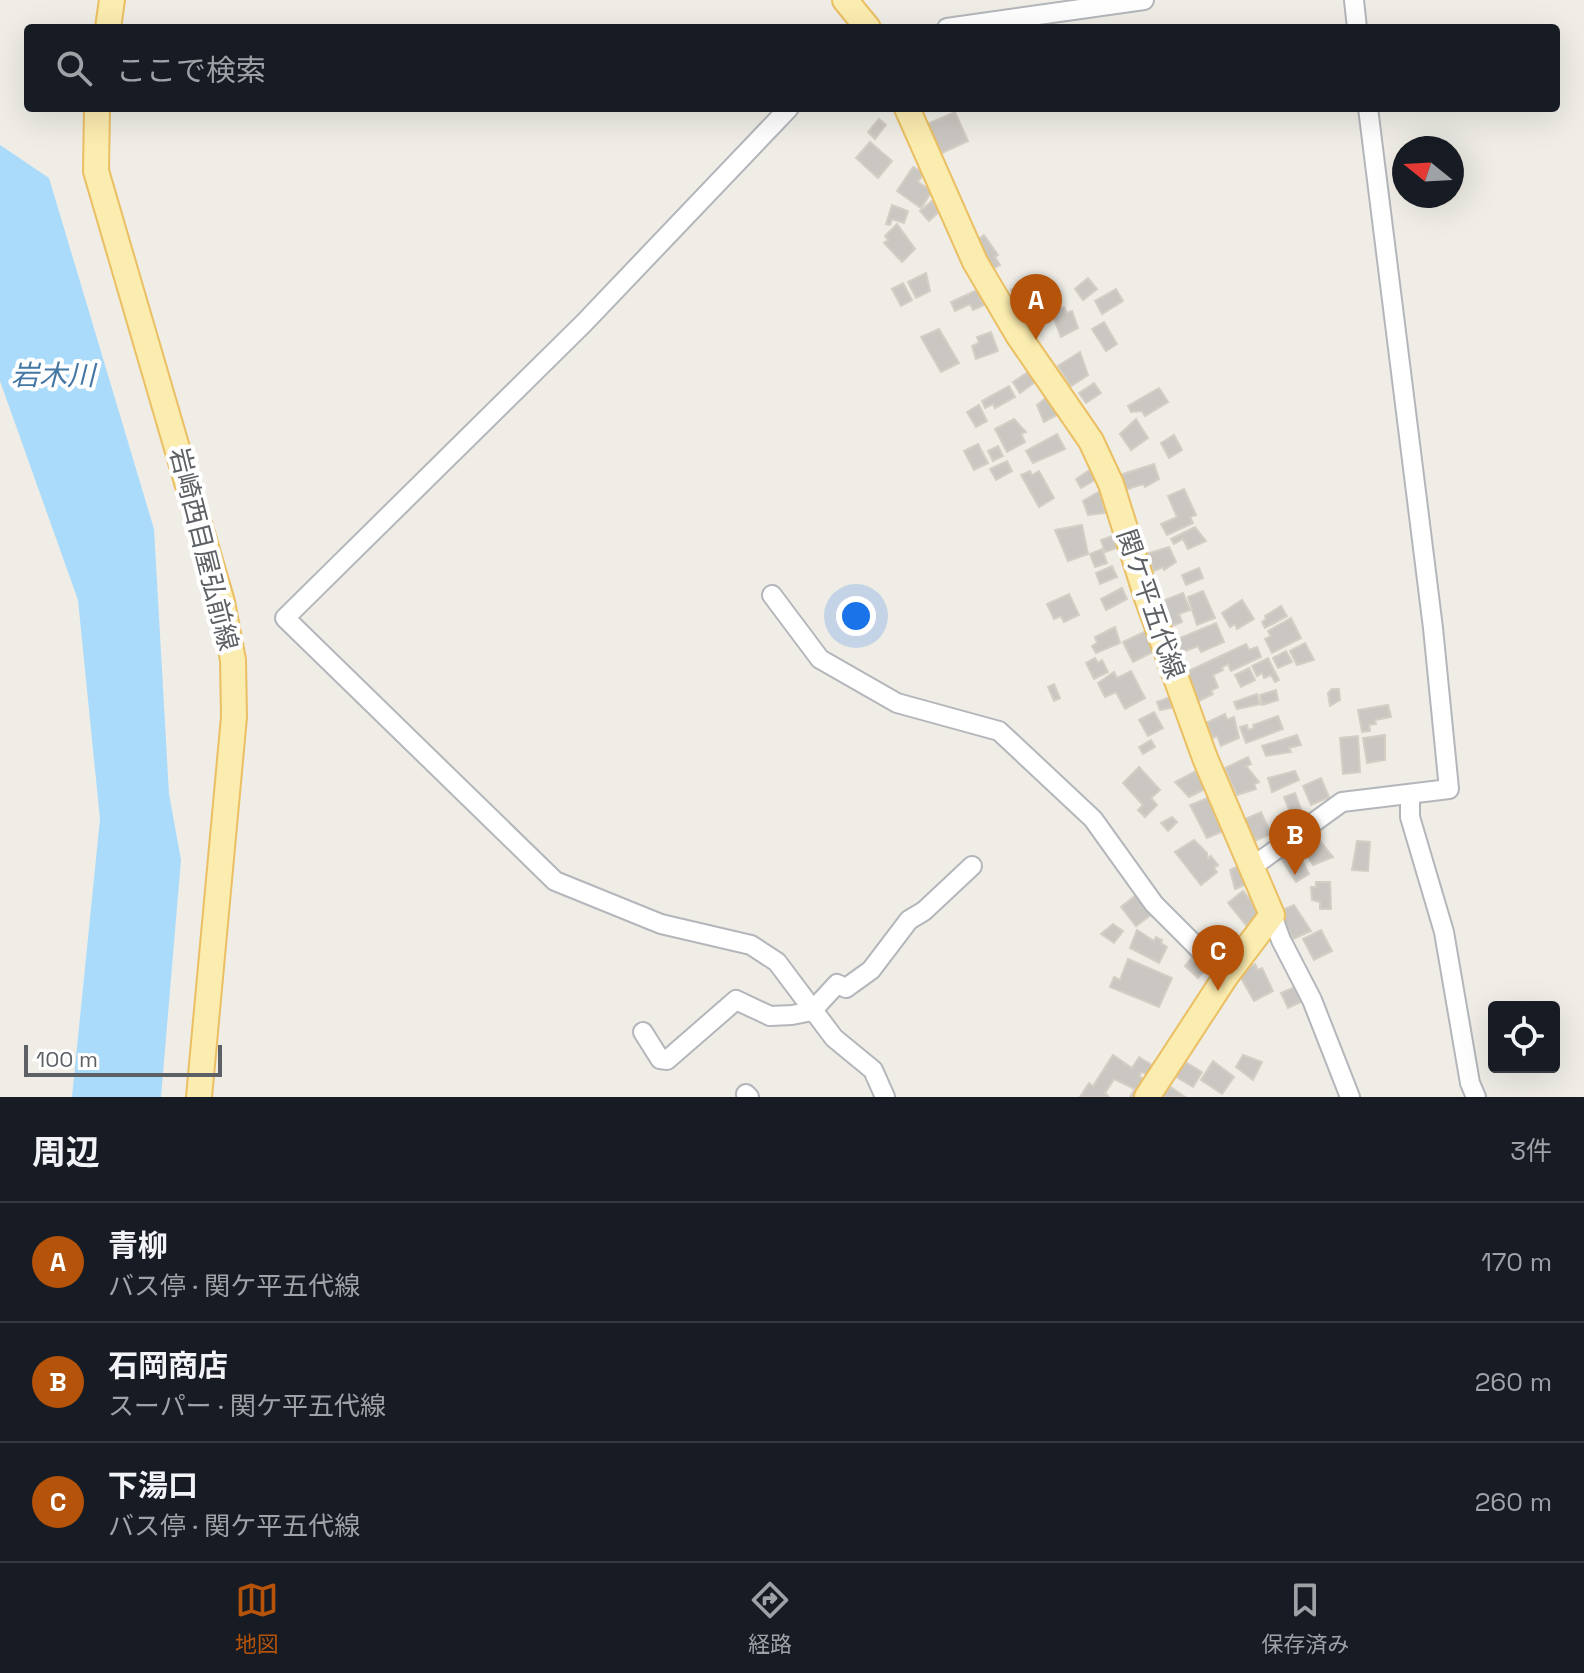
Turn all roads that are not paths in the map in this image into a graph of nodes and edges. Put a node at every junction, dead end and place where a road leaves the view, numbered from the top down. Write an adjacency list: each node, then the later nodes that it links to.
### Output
1 (112, 0): 5 (main road)
2 (845, 0): 6 (main road)
3 (1144, 0): 7 (street)
4 (1354, 0): 8 (street)
5 (109, 24)
6 (865, 24)
7 (975, 24)
8 (1357, 24)
9 (97, 112): 21 (main road, 岩崎西目屋弘前線)
10 (785, 112): 19 (street)
11 (909, 112): 16 (main road, 関ケ平五代線)
12 (1368, 112): 14 (street)
13 (772, 595): 18 (street)
14 (1410, 795): 16 (street); 25 (street)
15 (972, 866): 19 (street)
16 (1252, 867): 17 (main road, 関ケ平五代線)
17 (1272, 915): 18 (main road); 24 (street)
18 (1226, 976): 23 (main road)
19 (812, 1011): 20 (street); 22 (street)
20 (643, 1032)
21 (199, 1097)
22 (885, 1097)
23 (1147, 1097)
24 (1350, 1097)
25 (1476, 1097)

